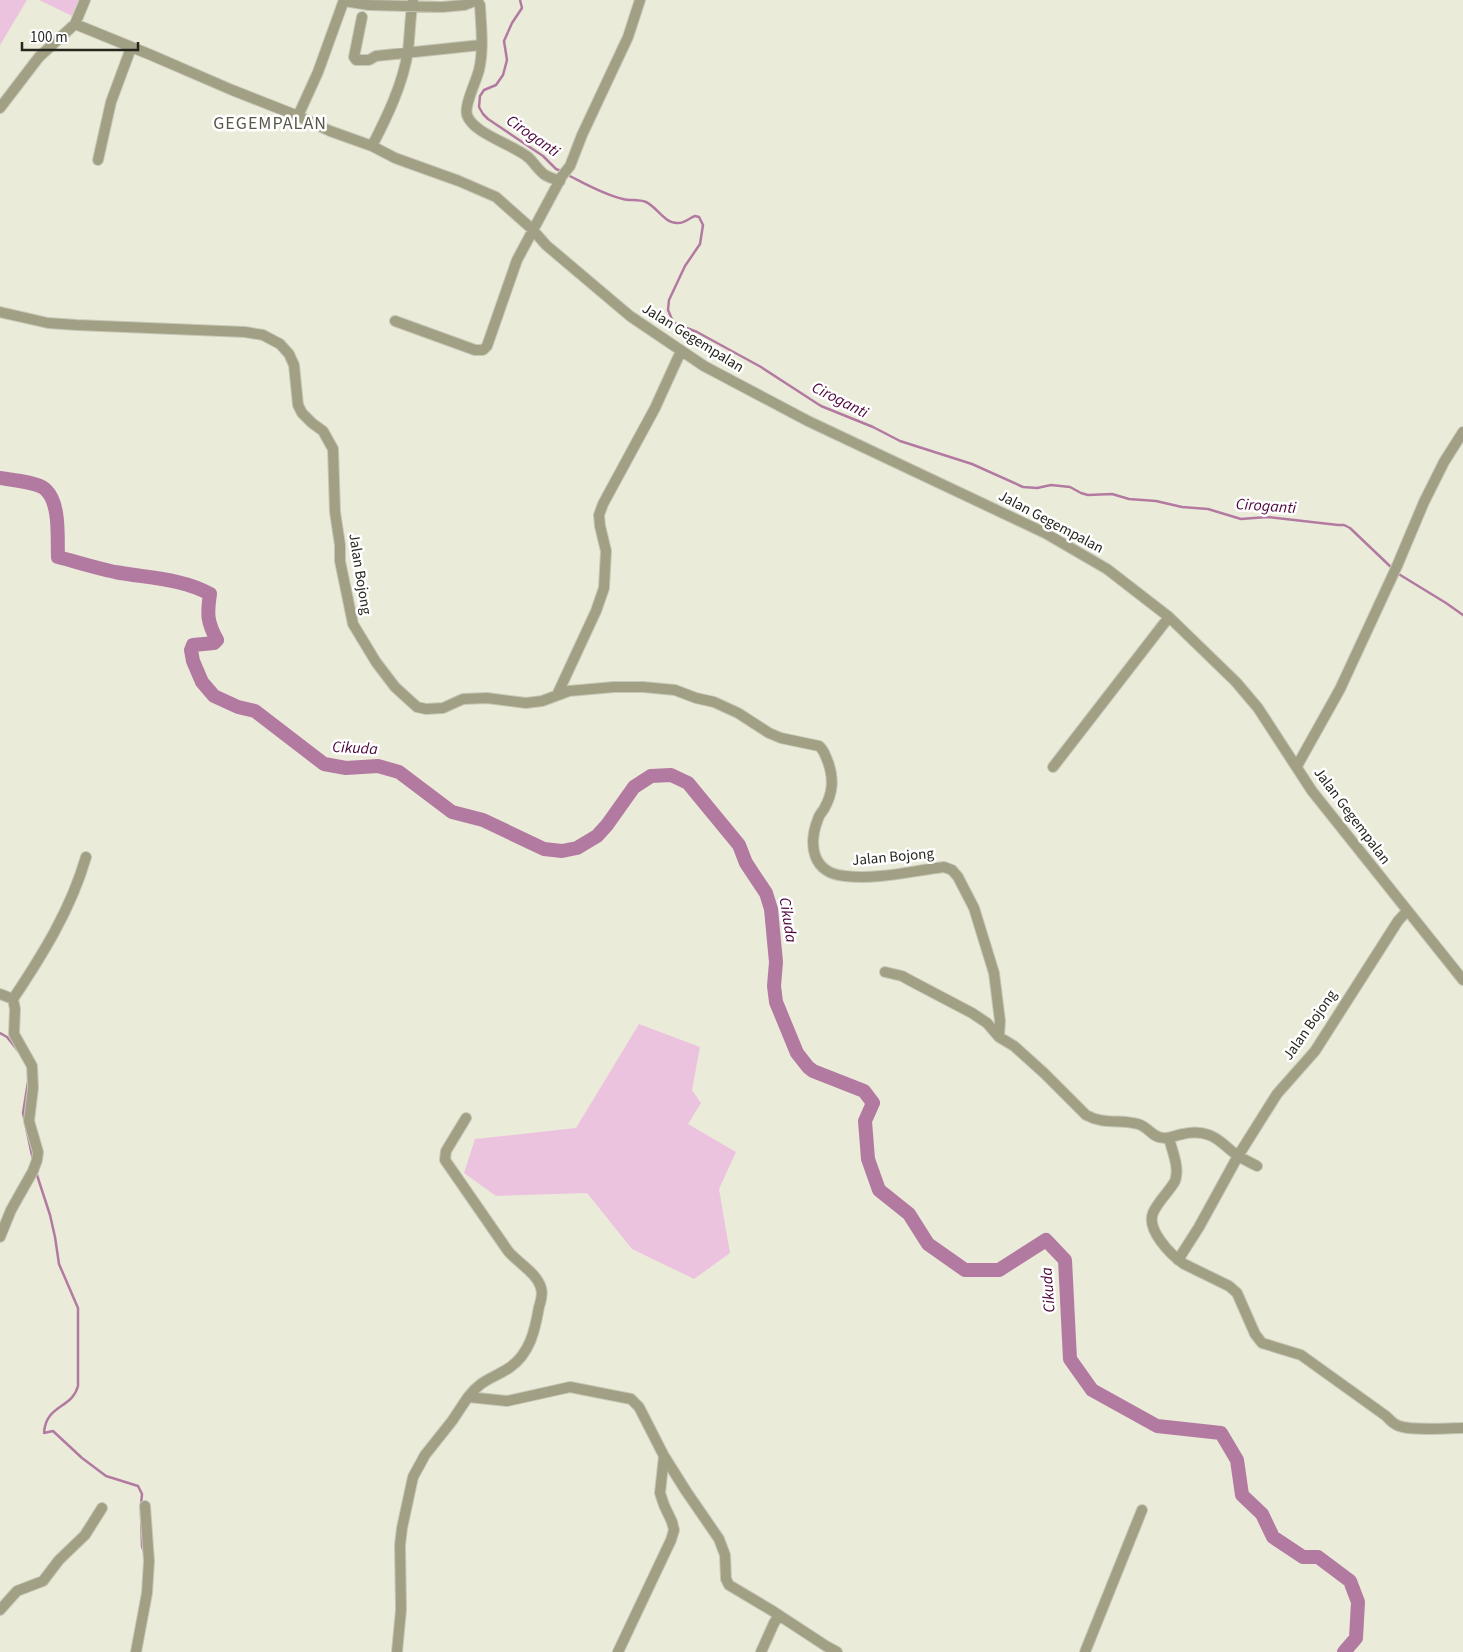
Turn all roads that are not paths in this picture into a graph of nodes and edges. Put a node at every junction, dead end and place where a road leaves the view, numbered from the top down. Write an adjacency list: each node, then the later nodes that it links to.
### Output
1 (84, 0): 6 (street)
2 (640, 0): 14 (street)
3 (344, 1): 4 (street); 11 (street)
4 (412, 3): 7 (street); 9 (street)
5 (362, 18): 9 (street)
6 (75, 24): 8 (street, Jalan Gegempalan); 10 (street)
7 (481, 44): 9 (street); 14 (street)
8 (132, 48): 11 (street, Jalan Gegempalan); 13 (street)
9 (408, 52): 12 (street)
10 (0, 108)
11 (298, 116): 12 (street, Jalan Gegempalan)
12 (372, 146): 15 (street, Jalan Gegempalan)
13 (98, 160)
14 (561, 178): 15 (street)
15 (532, 229): 17 (street); 18 (street, Jalan Gegempalan)
16 (0, 312): 21 (street, Jalan Bojong)
17 (395, 321)
18 (682, 351): 20 (street, Jalan Gegempalan); 21 (street)
19 (1463, 432): 22 (street)
20 (1169, 617): 22 (street, Jalan Gegempalan); 23 (street)
21 (557, 695): 30 (street, Jalan Bojong)
22 (1297, 766): 25 (street, Jalan Gegempalan)
23 (1054, 767)
24 (86, 857): 29 (street)
25 (1407, 911): 27 (street, Jalan Gegempalan); 33 (street, Jalan Bojong)
26 (886, 972): 30 (street)
27 (1463, 980)
28 (0, 994): 29 (street)
29 (13, 999): 35 (street)
30 (1000, 1037): 32 (street)
31 (466, 1118): 37 (street)
32 (1169, 1138): 33 (street); 36 (street)
33 (1238, 1156): 34 (street); 36 (street, Jalan Bojong)
34 (1257, 1166)
35 (0, 1237)
36 (1178, 1260): 38 (street)
37 (468, 1397): 39 (street); 46 (street)
38 (1463, 1428)
39 (664, 1456): 44 (street); 47 (street)
40 (145, 1506): 45 (street)
41 (102, 1508): 43 (street)
42 (1142, 1510): 50 (street)
43 (0, 1610)
44 (779, 1615): 48 (street); 49 (street)
45 (136, 1652)
46 (397, 1652)
47 (618, 1652)
48 (761, 1652)
49 (837, 1652)
50 (1085, 1652)

